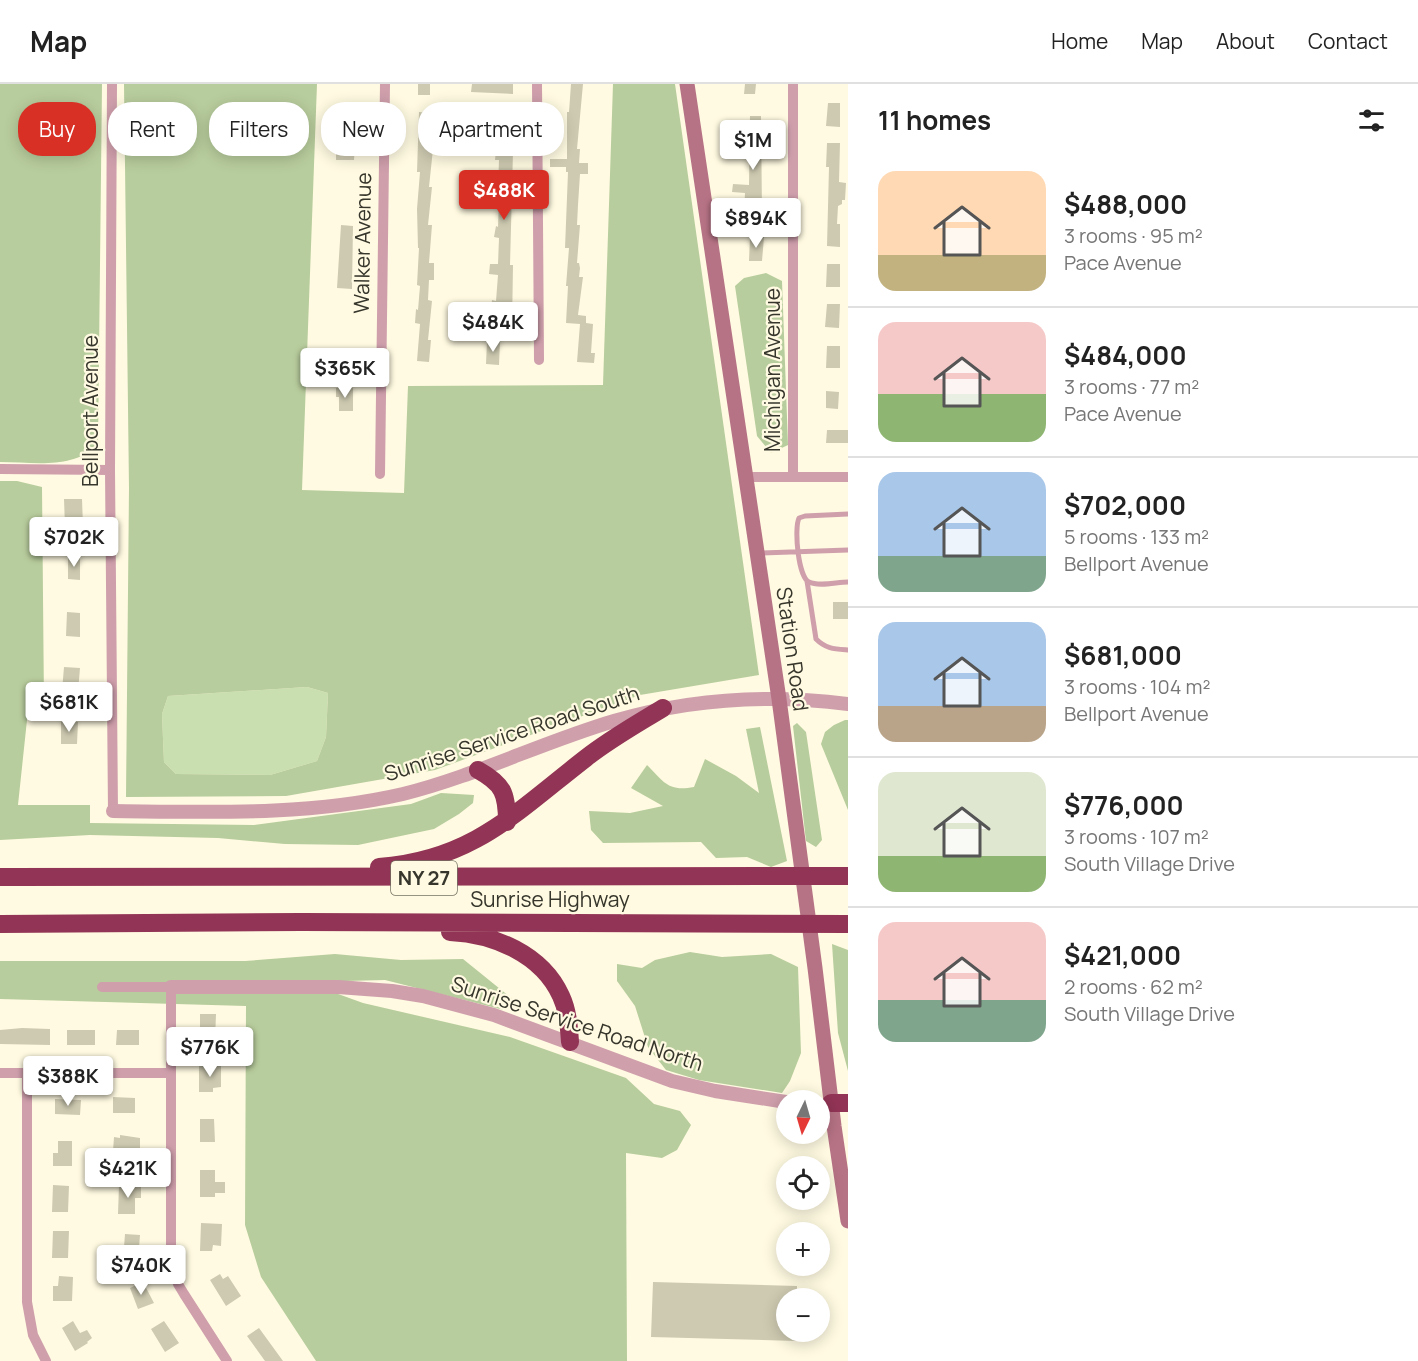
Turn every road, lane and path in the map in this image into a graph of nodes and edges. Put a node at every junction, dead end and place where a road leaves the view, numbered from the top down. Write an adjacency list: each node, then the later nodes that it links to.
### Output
1 (112, 84): 8 (street, Bellport Avenue)
2 (385, 84): 9 (street, Walker Avenue)
3 (537, 84): 6 (street)
4 (687, 84): 10 (main road, Station Road)
5 (793, 84): 11 (street, Michigan Avenue)
6 (539, 360)
7 (0, 469): 8 (street)
8 (110, 470): 24 (street, Bellport Avenue)
9 (380, 474)
10 (746, 477): 11 (street); 15 (main road, Station Road)
11 (793, 477): 12 (street)
12 (848, 477)
13 (848, 514): 16 (lane)
14 (848, 550): 16 (lane)
15 (757, 553): 16 (lane); 20 (main road, Station Road)
16 (798, 553): 17 (lane)
17 (807, 581): 18 (lane); 19 (lane)
18 (848, 582)
19 (848, 650)
20 (779, 699): 21 (street, Sunrise Service Road South); 22 (street, Sunrise Service Road South); 39 (main road, Station Road)
21 (848, 704)
22 (663, 708): 23 (street, Sunrise Service Road South); 25 (highway)
23 (478, 770): 24 (street, Sunrise Service Road South); 25 (highway)
24 (113, 811)
25 (507, 822): 28 (highway)
26 (848, 876): 28 (highway, Sunrise Highway / NY 27)
27 (0, 877): 28 (highway, Sunrise Highway / NY 27)
28 (249, 877)
29 (301, 922): 30 (highway, Sunrise Highway / NY 27); 31 (highway, Sunrise Highway / NY 27); 34 (highway)
30 (0, 924)
31 (848, 924)
32 (102, 987): 33 (street, Sunrise Service Road North)
33 (171, 987): 34 (street, Sunrise Service Road North); 37 (street)
34 (570, 1042): 38 (street, Sunrise Service Road North)
35 (0, 1073): 36 (street)
36 (27, 1073): 37 (street); 41 (street)
37 (170, 1073): 42 (street)
38 (776, 1100)
39 (833, 1103): 40 (main road, Station Road)
40 (848, 1221)
41 (46, 1361)
42 (227, 1361)

